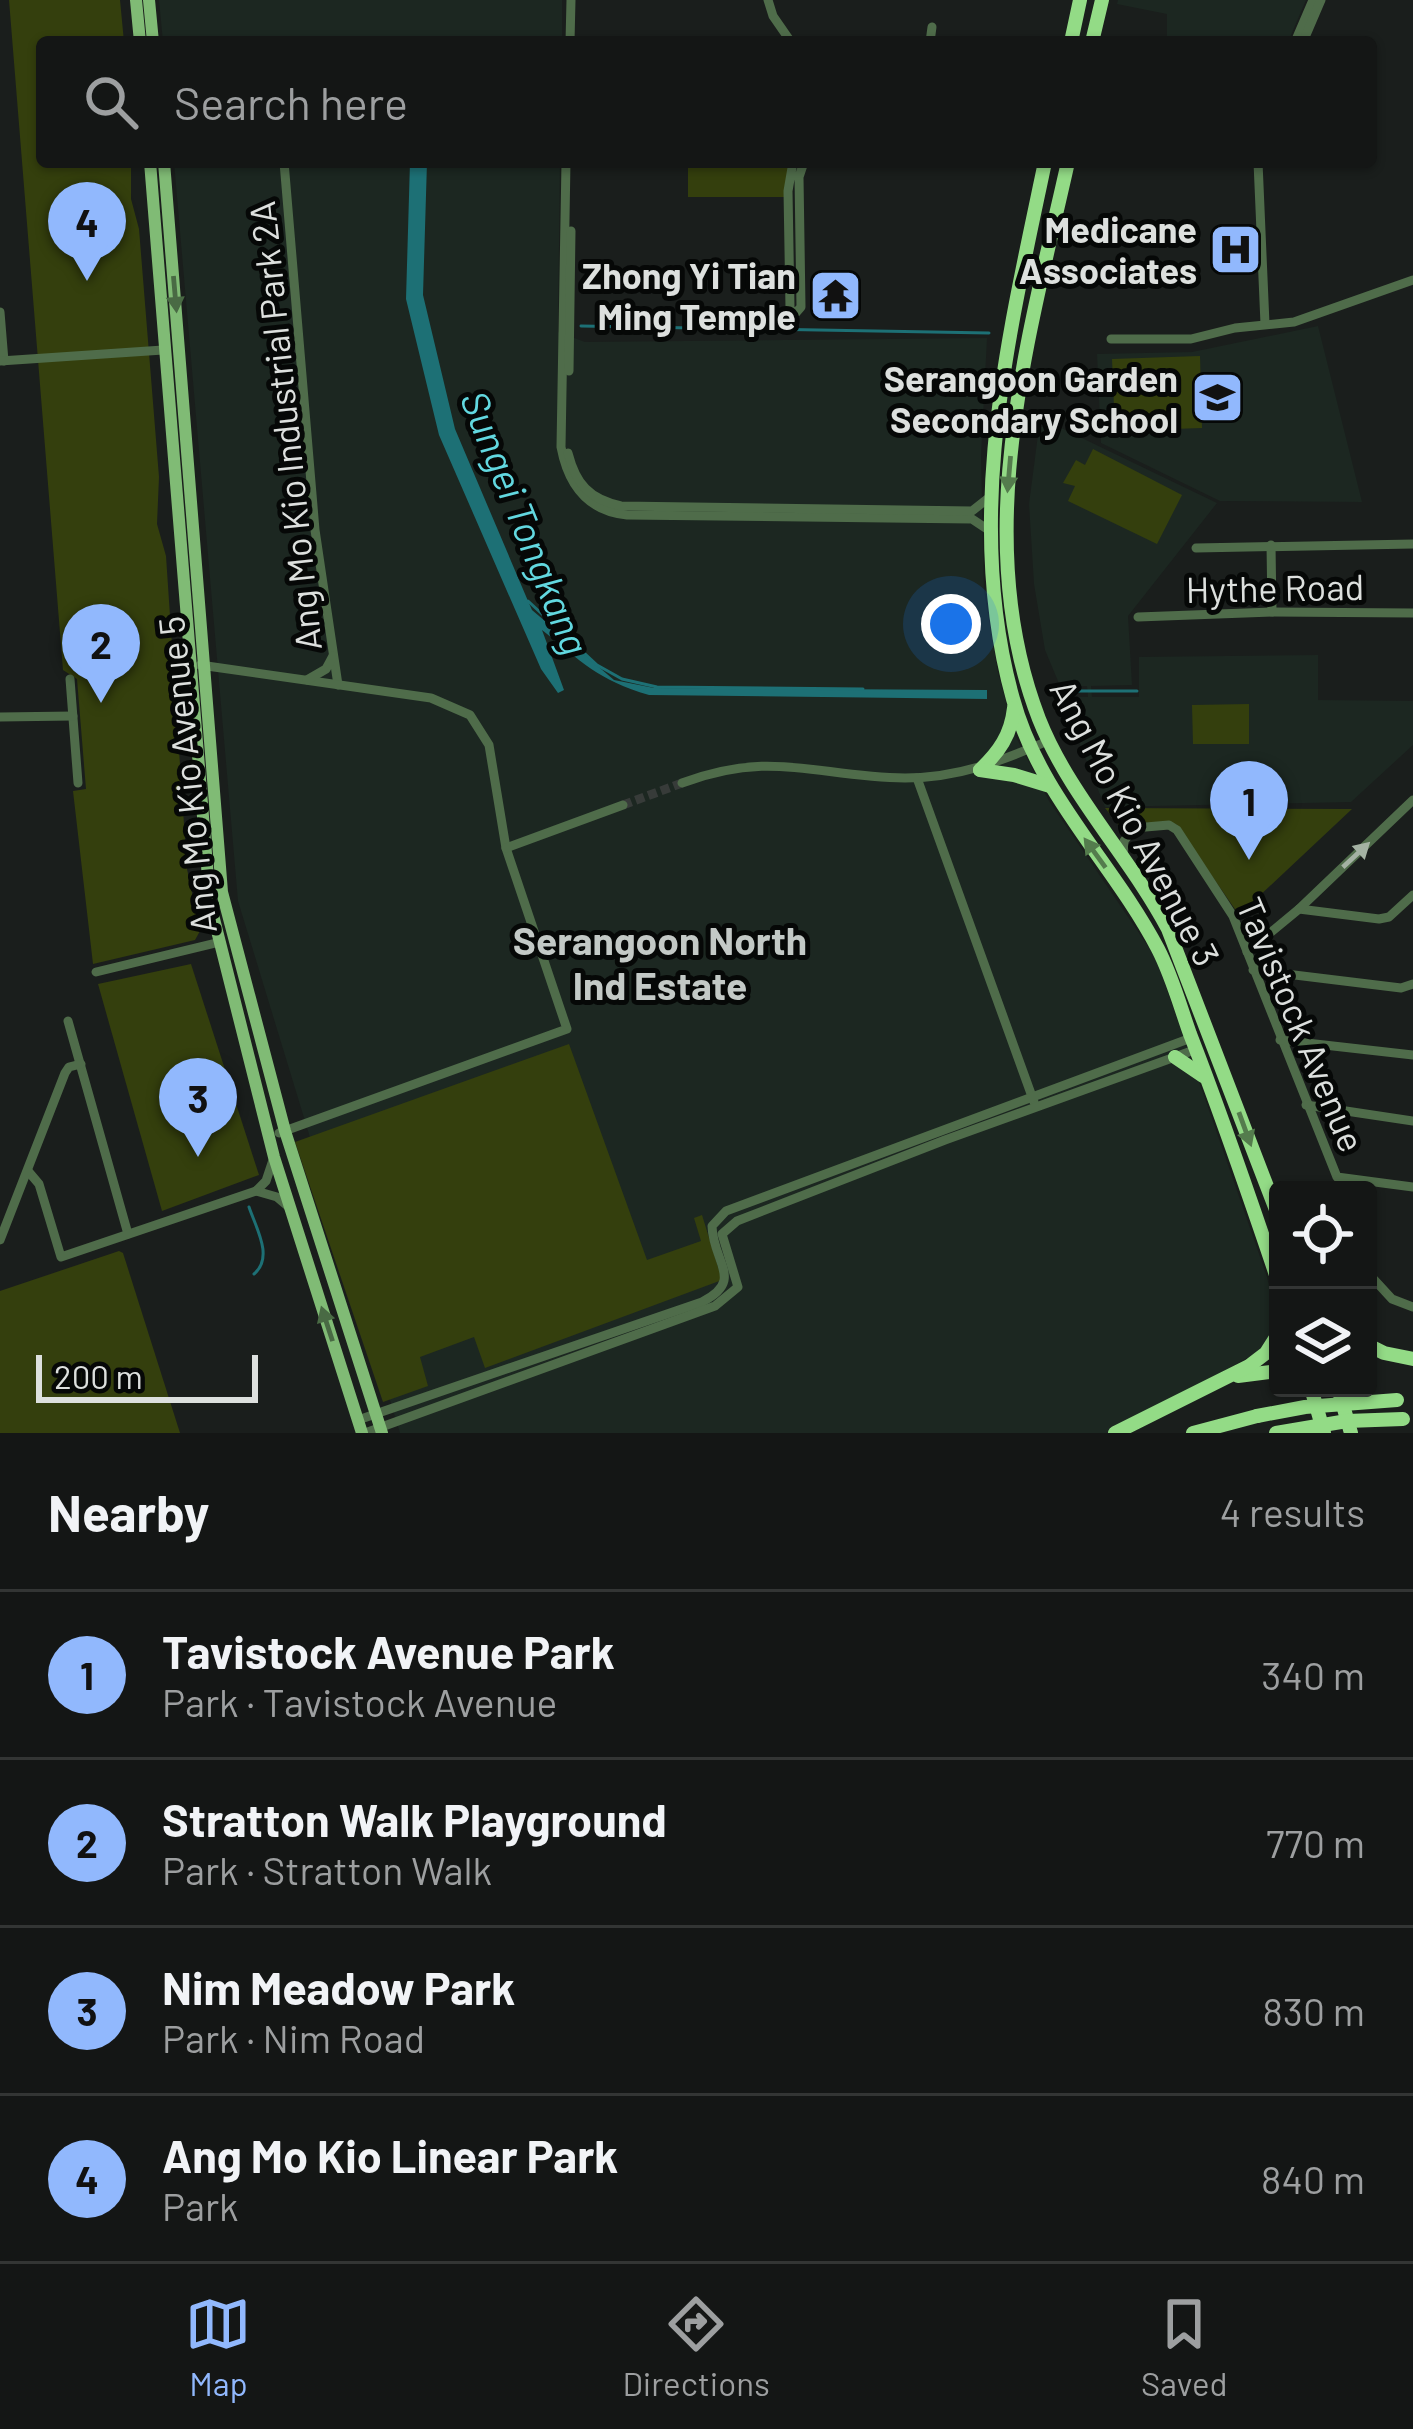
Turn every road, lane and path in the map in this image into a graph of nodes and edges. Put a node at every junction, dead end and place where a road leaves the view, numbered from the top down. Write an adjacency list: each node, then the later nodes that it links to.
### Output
1 (136, 0): 9 (main road)
2 (149, 0): 10 (main road)
3 (573, 0): 11 (street)
4 (770, 0): 12 (street)
5 (1080, 0): 14 (highway)
6 (1102, 0): 15 (highway)
7 (1317, 0): 16 (street)
8 (932, 27): 13 (street)
9 (139, 36)
10 (152, 36)
11 (572, 36)
12 (788, 36)
13 (931, 36)
14 (1072, 36)
15 (1094, 36)
16 (1302, 36)
17 (150, 168): 33 (main road, Ang Mo Kio Avenue 5)
18 (164, 168): 35 (main road, Ang Mo Kio Avenue 5, one-way to 35)
19 (285, 168): 45 (street, Ang Mo Kio Industrial Park 2A)
20 (569, 168): 37 (street)
21 (569, 168): 38 (street)
22 (792, 168): 23 (street)
23 (802, 168)
24 (1044, 168): 27 (highway, Ang Mo Kio Avenue 3)
25 (1067, 168): 28 (highway, Ang Mo Kio Avenue 3)
26 (1258, 168): 31 (street)
27 (1027, 247): 28 (highway); 37 (highway, Ang Mo Kio Avenue 3)
28 (1048, 254): 53 (highway, Ang Mo Kio Avenue 3, one-way to 53)
29 (1413, 280): 31 (street)
30 (0, 312): 34 (street)
31 (1265, 324): 32 (street)
32 (1112, 339)
33 (163, 350): 34 (street); 36 (main road, Ang Mo Kio Avenue 5)
34 (2, 361)
35 (184, 408): 36 (main road); 46 (main road, Ang Mo Kio Avenue 5)
36 (169, 419): 46 (main road, Ang Mo Kio Avenue 5)
37 (991, 496): 38 (highway, Ang Mo Kio Avenue 3)
38 (990, 531): 50 (highway, Ang Mo Kio Avenue 3)
39 (1413, 544): 40 (street)
40 (1271, 545): 41 (street); 42 (street)
41 (1196, 548)
42 (1272, 612): 43 (street, Hythe Road); 44 (street, Hythe Road)
43 (1413, 613)
44 (1138, 616)
45 (335, 652): 48 (street); 49 (street, Ang Mo Kio Industrial Park 2A)
46 (195, 666): 48 (street); 67 (main road, Ang Mo Kio Avenue 5); 84 (main road, Ang Mo Kio Avenue 5)
47 (70, 679): 51 (street)
48 (308, 680): 49 (street)
49 (338, 685): 62 (street)
50 (1014, 704): 54 (highway, Ang Mo Kio Avenue 3); 55 (highway)
51 (73, 716): 52 (street); 57 (street)
52 (0, 717)
53 (1050, 740): 54 (street); 63 (highway, Ang Mo Kio Avenue 3)
54 (1031, 748): 55 (street); 59 (highway, Ang Mo Kio Avenue 3)
55 (980, 770): 56 (street); 59 (highway)
56 (917, 778): 58 (street); 81 (street)
57 (78, 783)
58 (682, 783)
59 (1050, 786): 68 (highway, Ang Mo Kio Avenue 3, one-way to 59)
60 (1413, 800): 65 (street, one-way to 60)
61 (623, 805): 62 (street)
62 (506, 848): 84 (street)
63 (1123, 856): 66 (highway, Ang Mo Kio Avenue 3); 69 (street, Tavistock Avenue)
64 (1413, 896): 65 (street)
65 (1299, 909): 69 (street)
66 (1171, 937): 68 (highway); 90 (highway, Ang Mo Kio Avenue 3, one-way to 90)
67 (220, 942): 71 (street); 85 (main road, Ang Mo Kio Avenue 5)
68 (1155, 944): 73 (highway, Ang Mo Kio Avenue 3)
69 (1247, 952): 70 (street, Tavistock Avenue)
70 (1253, 970): 72 (street); 75 (street, Tavistock Avenue)
71 (96, 972)
72 (1413, 984)
73 (1184, 1018): 76 (highway, Ang Mo Kio Avenue 3); 77 (highway)
74 (68, 1021): 79 (street)
75 (1280, 1040): 78 (street); 82 (street, Tavistock Avenue)
76 (1194, 1043): 77 (street); 80 (highway, Ang Mo Kio Avenue 3)
77 (1175, 1051): 80 (highway); 81 (street)
78 (1413, 1055)
79 (81, 1064): 87 (street); 92 (street)
80 (1207, 1079): 94 (highway, Ang Mo Kio Avenue 3)
81 (1034, 1102): 108 (street); 108 (street)
82 (1306, 1105): 83 (street); 88 (street, Tavistock Avenue)
83 (1413, 1121)
84 (285, 1131): 85 (street); 102 (main road, Ang Mo Kio Avenue 5)
85 (268, 1136): 86 (main road, Ang Mo Kio Avenue 5)
86 (274, 1157): 89 (street); 91 (main road, Ang Mo Kio Avenue 5)
87 (28, 1172): 92 (street); 93 (street)
88 (1413, 1187)
89 (256, 1191): 91 (street); 92 (street)
90 (1269, 1192)
91 (290, 1208): 106 (main road, Ang Mo Kio Avenue 5, one-way to 91)
92 (128, 1234)
93 (0, 1240)
94 (1269, 1254)
95 (1377, 1283): 96 (street)
96 (1413, 1307)
97 (1269, 1350): 101 (highway)
98 (1377, 1355): 99 (highway)
99 (1413, 1359)
100 (1269, 1371): 101 (highway)
101 (1221, 1379): 110 (highway)
102 (371, 1397): 106 (street); 108 (main road, Ang Mo Kio Avenue 5)
103 (1314, 1397): 113 (highway)
104 (1341, 1397): 114 (highway)
105 (1405, 1400): 111 (highway, bridge)
106 (352, 1403): 109 (main road, Ang Mo Kio Avenue 5)
107 (1408, 1420): 112 (highway, bridge)
108 (383, 1427): 109 (street)
109 (362, 1429)
110 (1114, 1433)
111 (1192, 1433)
112 (1276, 1433)
113 (1324, 1433)
114 (1351, 1433)

